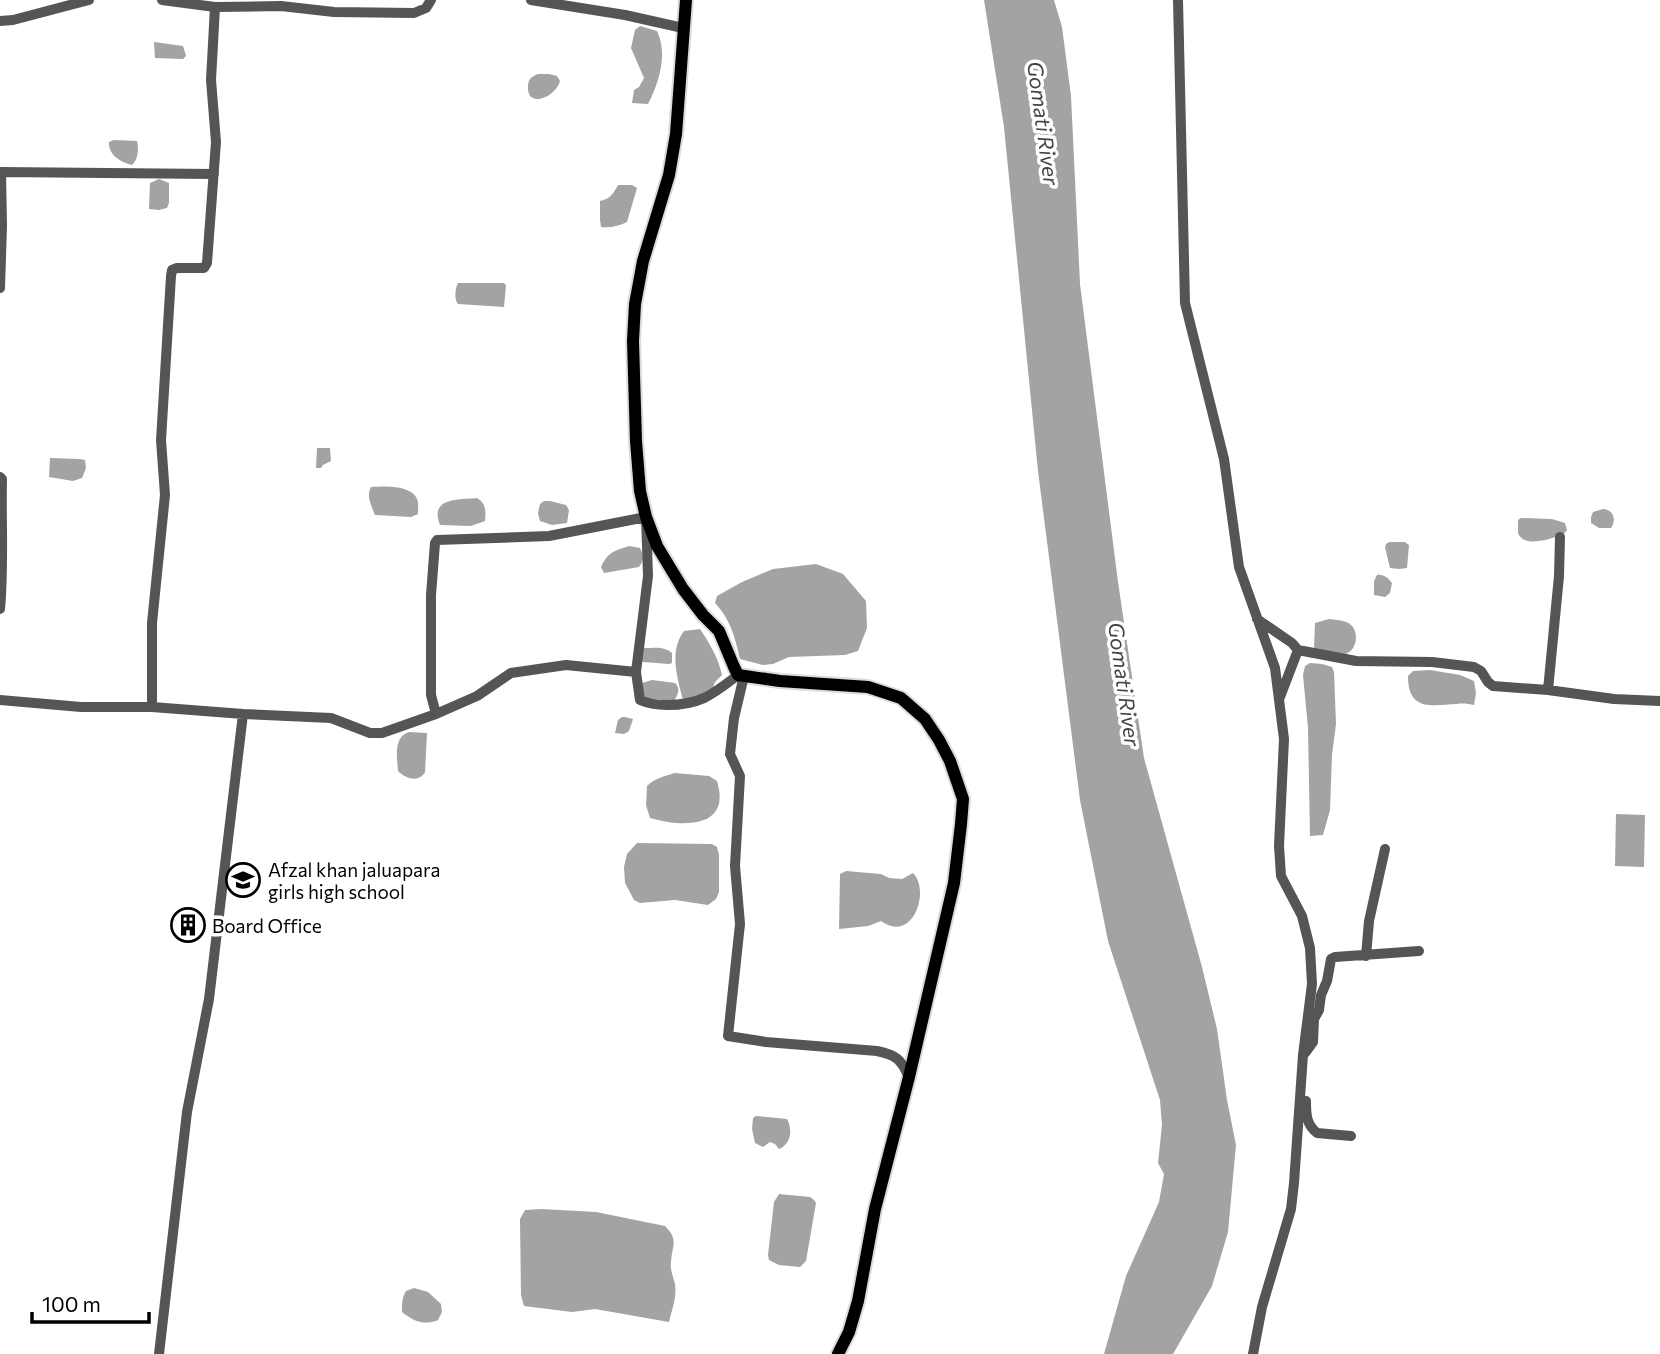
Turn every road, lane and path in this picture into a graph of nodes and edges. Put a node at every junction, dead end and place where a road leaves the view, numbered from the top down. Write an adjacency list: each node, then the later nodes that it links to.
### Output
1 (89, 0): 9 (street)
2 (162, 0): 8 (street)
3 (431, 0): 7 (street)
4 (531, 0): 10 (street)
5 (686, 0): 10 (main road)
6 (1178, 0): 18 (street)
7 (281, 3): 8 (street)
8 (215, 7): 12 (street)
9 (0, 21)
10 (683, 28): 15 (main road)
11 (1, 168): 12 (street); 13 (street)
12 (214, 174): 26 (street)
13 (0, 288)
14 (0, 477): 17 (street)
15 (646, 517): 20 (street); 21 (main road); 28 (street)
16 (1560, 537): 22 (street)
17 (0, 609)
18 (1257, 619): 19 (street); 24 (street)
19 (1298, 650): 22 (street); 24 (street)
20 (636, 672): 21 (street); 28 (street)
21 (741, 676): 33 (street); 33 (main road)
22 (1548, 690): 25 (street)
23 (0, 700): 26 (street)
24 (1279, 700): 32 (street)
25 (1660, 701)
26 (152, 707): 27 (street)
27 (243, 714): 28 (street); 35 (street)
28 (436, 714)
29 (1385, 849): 31 (street)
30 (1419, 951): 31 (street)
31 (1366, 956): 32 (street)
32 (1307, 1051): 34 (street); 37 (street)
33 (909, 1077): 36 (main road)
34 (1351, 1136)
35 (159, 1354)
36 (838, 1354)
37 (1253, 1354)

